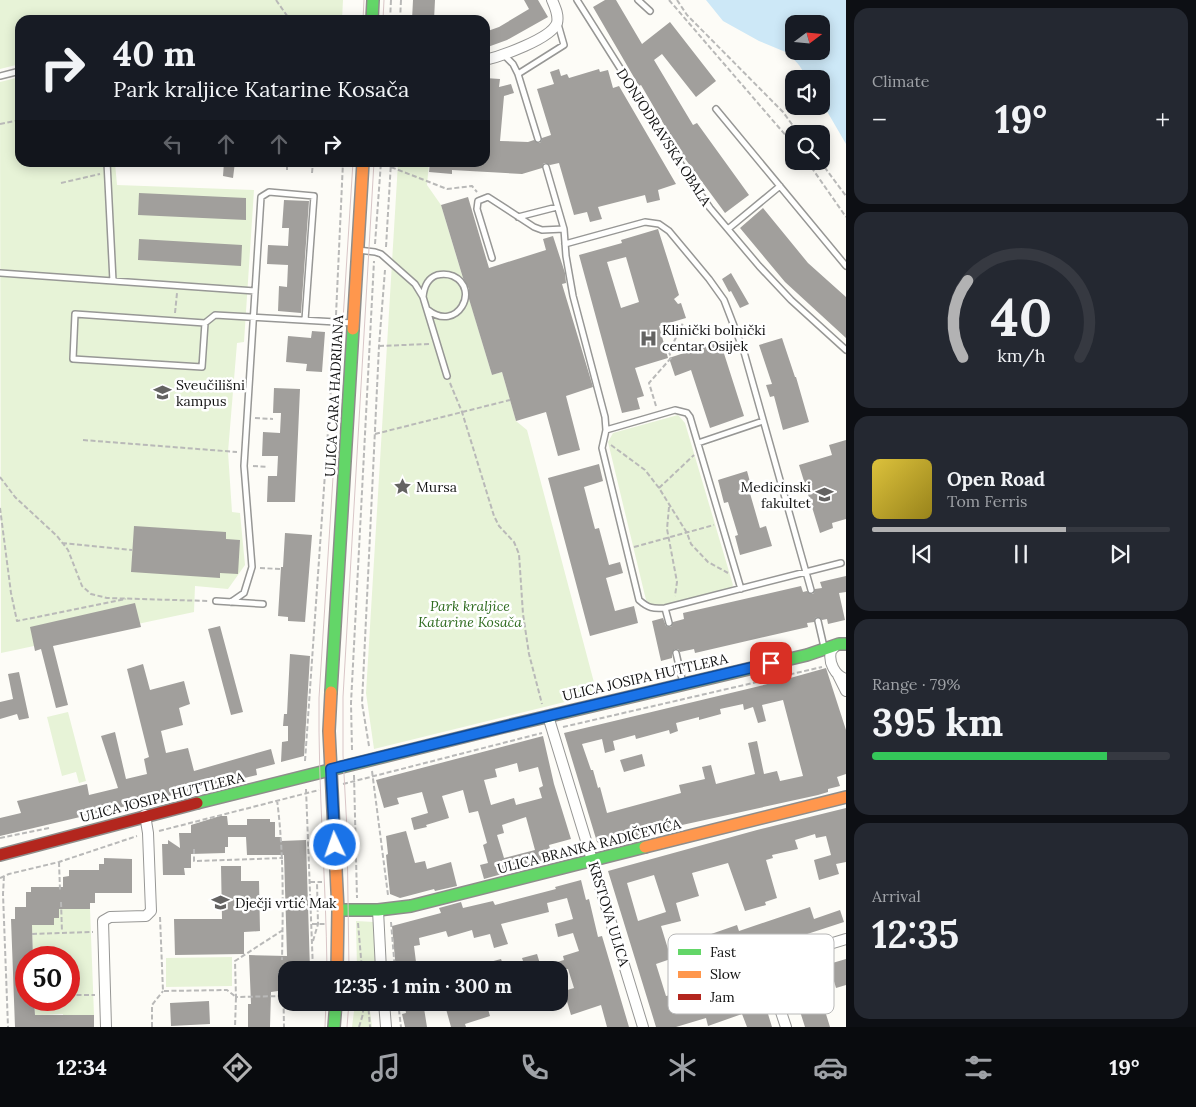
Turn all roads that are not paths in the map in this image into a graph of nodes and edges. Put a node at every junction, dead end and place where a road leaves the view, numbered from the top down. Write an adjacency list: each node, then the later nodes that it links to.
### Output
1 (373, 0): 6 (street)
2 (552, 0): 7 (street)
3 (638, 0): 5 (lane)
4 (579, 1): 22 (lane, DONJODRAVSKA OBALA)
5 (650, 11)
6 (372, 15)
7 (557, 22): 8 (street); 11 (lane)
8 (504, 55): 9 (street); 11 (lane)
9 (490, 59)
10 (15, 72): 12 (lane)
11 (518, 74): 14 (lane)
12 (0, 76)
13 (716, 109): 18 (lane)
14 (538, 139)
15 (107, 167): 28 (lane)
16 (363, 167): 24 (street, ULICA CARA HADRIJANA)
17 (546, 167): 19 (lane)
18 (780, 186): 22 (lane); 26 (lane)
19 (557, 207): 20 (lane); 21 (lane)
20 (518, 218): 21 (lane); 25 (lane)
21 (564, 229): 23 (lane)
22 (728, 229): 36 (lane, DONJODRAVSKA OBALA)
23 (565, 244): 38 (lane); 39 (lane)
24 (358, 250): 30 (lane); 35 (street, ULICA CARA HADRIJANA)
25 (492, 258)
26 (846, 266)
27 (0, 273): 28 (lane)
28 (113, 281): 29 (lane)
29 (255, 291): 32 (lane); 33 (lane)
30 (423, 296): 31 (lane); 31 (lane)
31 (428, 310): 37 (lane)
32 (253, 317): 33 (lane); 34 (lane); 46 (lane)
33 (305, 320): 35 (lane)
34 (205, 323): 34 (lane)
35 (354, 323): 59 (street, ULICA CARA HADRIJANA)
36 (846, 350)
37 (448, 376)
38 (763, 421): 40 (lane); 42 (lane)
39 (606, 430): 40 (lane); 48 (lane)
40 (698, 443): 43 (lane)
41 (841, 563): 42 (lane)
42 (806, 572): 43 (lane); 44 (lane)
43 (741, 589): 48 (lane)
44 (811, 590)
45 (216, 601): 46 (lane)
46 (231, 602): 47 (lane)
47 (264, 604)
48 (665, 608): 50 (lane)
49 (818, 621): 51 (lane)
50 (670, 623)
51 (839, 644): 53 (street, ULICA JOSIPA HUTTLERA); 54 (street)
52 (676, 653): 56 (lane)
53 (806, 655): 54 (street, ULICA JOSIPA HUTTLERA); 56 (street, ULICA JOSIPA HUTTLERA)
54 (832, 664): 55 (street)
55 (842, 677): 57 (street)
56 (683, 684): 58 (street, ULICA JOSIPA HUTTLERA)
57 (846, 691)
58 (548, 716): 59 (street); 63 (street, KRSTOVA ULICA)
59 (331, 769): 61 (street, ULICA JOSIPA HUTTLERA); 65 (street)
60 (846, 797): 63 (street, ULICA BRANKA RADIČEVIĆA)
61 (145, 815): 62 (street, ULICA JOSIPA HUTTLERA); 73 (street)
62 (0, 854)
63 (592, 861): 64 (street, ULICA BRANKA RADIČEVIĆA); 76 (street, KRSTOVA ULICA)
64 (384, 909): 65 (street, ULICA BRANKA RADIČEVIĆA); 69 (street)
65 (338, 910): 68 (street)
66 (846, 939): 67 (street)
67 (834, 943)
68 (337, 961)
69 (381, 961)
70 (335, 1011): 74 (street)
71 (385, 1011): 75 (street)
72 (782, 1014): 77 (street)
73 (106, 1027)
74 (334, 1027)
75 (386, 1027)
76 (643, 1027)
77 (786, 1027)

